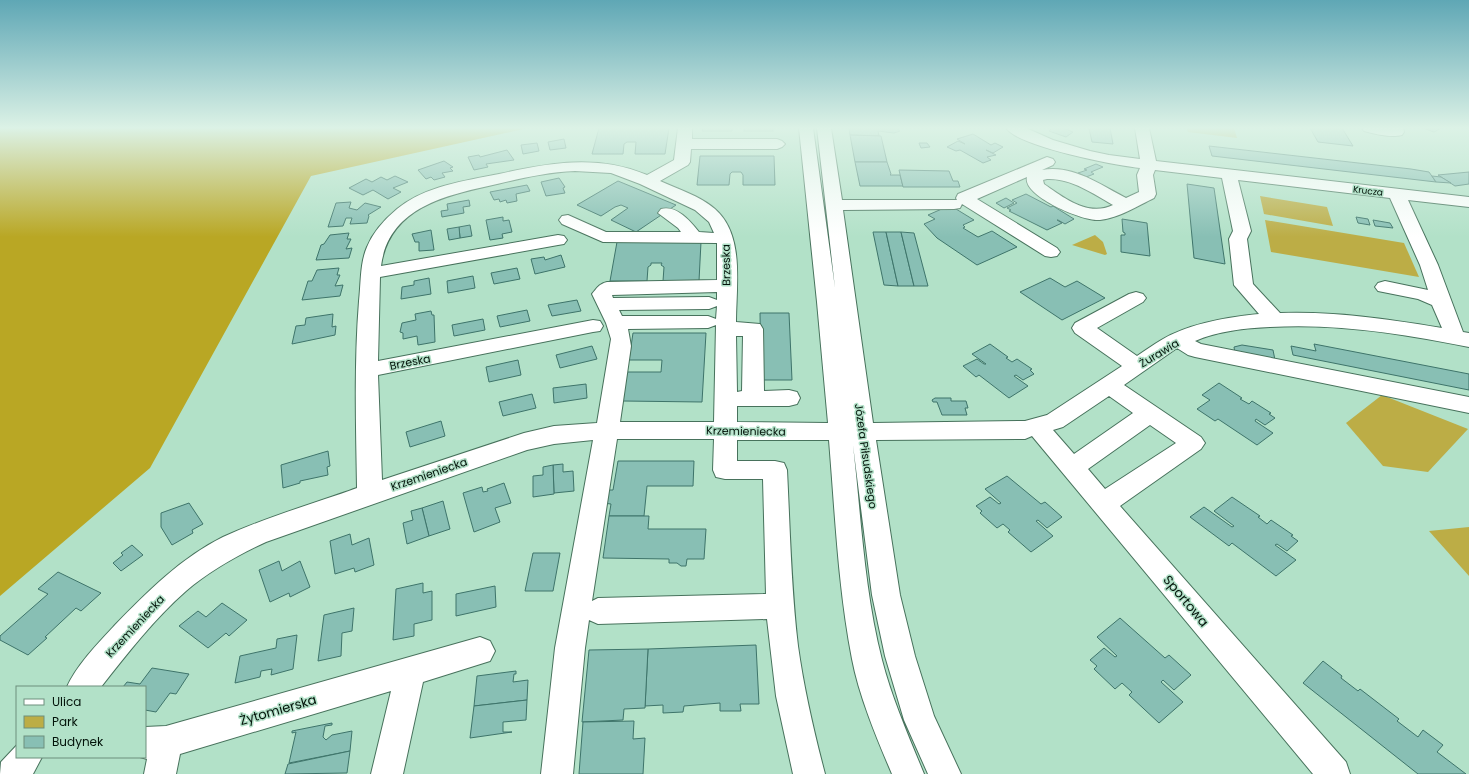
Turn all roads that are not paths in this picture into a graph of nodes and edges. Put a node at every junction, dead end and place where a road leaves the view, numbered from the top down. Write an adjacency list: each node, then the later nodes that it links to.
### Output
1 (678, 164): 8 (street)
2 (810, 164): 41 (street, Józefa Piłsudskiego)
3 (829, 164): 11 (street, Józefa Piłsudskiego)
4 (1042, 164): 19 (street)
5 (1142, 164): 6 (street, Krucza)
6 (1149, 165): 7 (street, Krucza); 13 (street)
7 (1229, 175): 9 (street, Krucza); 27 (street)
8 (648, 182): 17 (street, Brzeska); 20 (street, Brzeska)
9 (1397, 194): 10 (street, Krucza); 24 (street)
10 (1469, 202)
11 (834, 204): 12 (street); 42 (street, Józefa Piłsudskiego)
12 (954, 204)
13 (1126, 205): 13 (street)
14 (667, 213): 16 (street)
15 (568, 220): 16 (street)
16 (692, 237): 17 (street)
17 (726, 238): 21 (street, Brzeska)
18 (558, 240): 20 (street)
19 (1051, 252)
20 (372, 272): 31 (street, Brzeska)
21 (726, 286): 25 (street); 26 (street, Brzeska)
22 (1385, 287): 24 (street)
23 (1136, 298): 30 (street)
24 (1442, 304): 28 (street)
25 (605, 318): 26 (street, Brzeska); 31 (street, Brzeska); 39 (street)
26 (714, 318): 34 (street, Brzeska); 35 (street, Brzeska)
27 (1275, 320): 28 (street, Żurawia); 29 (street, Żurawia)
28 (1462, 339)
29 (1179, 340): 30 (street, Żurawia); 36 (street)
30 (1137, 366): 32 (street, Żurawia)
31 (368, 370): 44 (street, Brzeska)
32 (1109, 385): 37 (street); 38 (street, Żurawia)
33 (789, 398): 35 (street)
34 (725, 399): 35 (street); 40 (street, Brzeska)
35 (753, 399)
36 (1469, 405)
37 (1150, 413): 43 (street); 45 (street)
38 (1038, 428): 42 (street, Żurawia); 43 (street, Sportowa)
39 (608, 430): 40 (street, Krzemieniecka); 44 (street, Krzemieniecka); 56 (street)
40 (724, 430): 41 (street, Krzemieniecka); 46 (street, Brzeska)
41 (839, 432): 42 (street, Krzemieniecka); 58 (street, Józefa Piłsudskiego)
42 (863, 432): 59 (street, Józefa Piłsudskiego)
43 (1073, 467): 45 (street, Sportowa)
44 (370, 494): 50 (street, Krzemieniecka)
45 (1104, 503): 60 (street, Sportowa)
46 (780, 606): 47 (street); 57 (street)
47 (598, 611)
48 (480, 651): 49 (street, Żytomierska)
49 (410, 672): 51 (street, Żytomierska); 55 (street)
50 (83, 686)
51 (156, 743): 54 (street)
52 (25, 758): 53 (street)
53 (13, 774)
54 (160, 774)
55 (387, 774)
56 (556, 774)
57 (809, 774)
58 (908, 774)
59 (945, 774)
60 (1334, 774)

